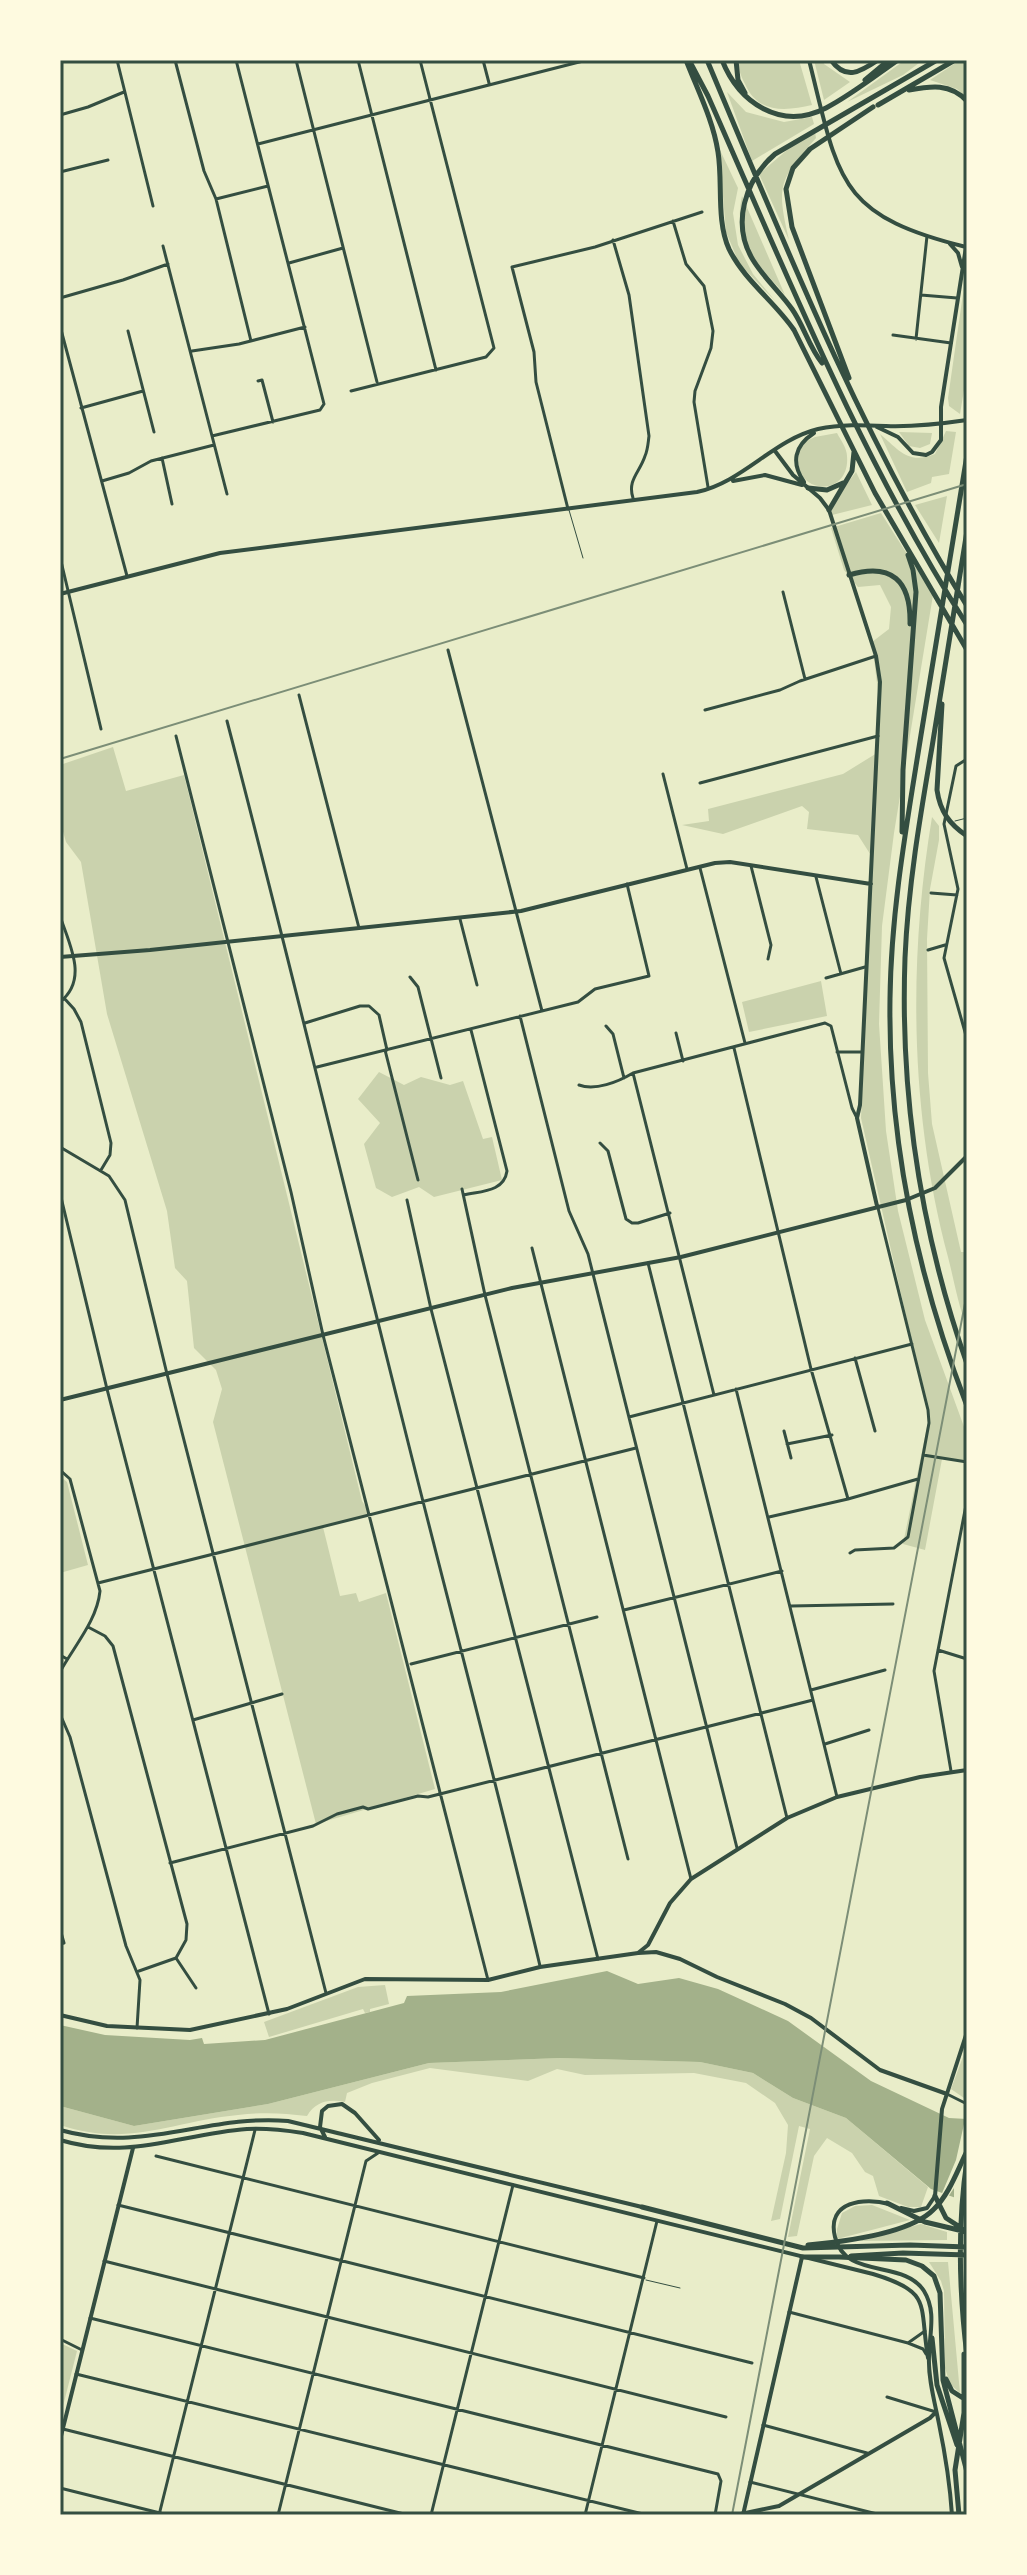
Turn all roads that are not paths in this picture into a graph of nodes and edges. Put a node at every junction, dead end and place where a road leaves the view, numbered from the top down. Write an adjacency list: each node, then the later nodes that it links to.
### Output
1 (117, 60): 23 (street)
2 (175, 60): 34 (street)
3 (236, 60): 30 (street)
4 (296, 60): 29 (street)
5 (358, 60): 28 (street)
6 (420, 60): 24 (street)
7 (483, 60): 21 (street)
8 (587, 60): 21 (street)
9 (687, 60): 59 (highway); 75 (highway)
10 (707, 60): 65 (highway)
11 (722, 60): 26 (highway)
12 (736, 60): 26 (highway)
13 (809, 60): 38 (street)
14 (831, 60): 15 (highway)
15 (878, 60)
16 (889, 60): 20 (highway)
17 (898, 60): 20 (highway)
18 (934, 60): 59 (highway)
19 (955, 60): 22 (highway)
20 (862, 84): 26 (highway)
21 (489, 85): 24 (street)
22 (904, 91): 25 (highway); 65 (highway)
23 (125, 92): 27 (street); 35 (street)
24 (430, 100): 28 (street); 58 (street)
25 (967, 101)
26 (760, 108)
27 (60, 115)
28 (372, 115): 29 (street); 58 (street)
29 (314, 130): 30 (street); 43 (street)
30 (258, 144): 33 (street)
31 (108, 160): 32 (street)
32 (60, 172)
33 (268, 186): 34 (street); 44 (street)
34 (216, 199): 55 (street)
35 (153, 206)
36 (702, 212): 37 (street)
37 (673, 221): 39 (street); 82 (street)
38 (927, 236): 40 (street); 47 (street)
39 (613, 240): 84 (street); 86 (street)
40 (948, 242): 41 (street); 46 (street)
41 (967, 245): 46 (street)
42 (163, 246): 45 (street)
43 (343, 248): 44 (street); 61 (street)
44 (288, 263): 51 (street)
45 (168, 264): 48 (street); 57 (street)
46 (963, 271): 49 (street)
47 (921, 295): 49 (street); 54 (street)
48 (60, 298)
49 (959, 299): 56 (street)
50 (60, 326): 64 (street)
51 (305, 327): 55 (street); 67 (street)
52 (128, 331): 62 (street)
53 (893, 335): 54 (street)
54 (916, 339): 56 (street)
55 (251, 341): 57 (street)
56 (951, 343): 68 (street)
57 (191, 352): 72 (street)
58 (436, 370): 61 (street)
59 (829, 371): 98 (highway)
60 (258, 381): 67 (street)
61 (377, 384): 63 (street)
62 (143, 391): 64 (street); 71 (street)
63 (351, 391)
64 (81, 408): 79 (street)
65 (860, 409): 97 (highway)
66 (967, 420): 68 (street)
67 (273, 422): 72 (street)
68 (940, 424): 70 (street); 70 (street)
69 (830, 428): 70 (street); 74 (street); 81 (street)
70 (887, 429)
71 (154, 432)
72 (212, 436): 73 (street)
73 (214, 445): 77 (street); 83 (street)
74 (775, 451): 80 (street); 81 (street)
75 (854, 451): 78 (highway); 88 (highway)
76 (967, 455): 117 (highway)
77 (162, 458): 79 (street); 85 (street)
78 (847, 480): 81 (highway); 87 (highway)
79 (102, 481): 93 (street)
80 (722, 484): 81 (street); 82 (street)
81 (808, 488): 87 (street)
82 (709, 489): 84 (street)
83 (227, 494)
84 (633, 498): 86 (street)
85 (172, 504)
86 (568, 509): 91 (lane); 93 (street)
87 (829, 510): 92 (street)
88 (887, 515): 100 (highway); 107 (highway)
89 (967, 531): 103 (highway)
90 (60, 557): 94 (street)
91 (583, 558)
92 (849, 575): 101 (street); 107 (highway)
93 (127, 576): 94 (street)
94 (69, 592): 96 (street); 108 (street)
95 (783, 592): 102 (street)
96 (60, 594)
97 (967, 606)
98 (967, 625)
99 (448, 650): 126 (street)
100 (967, 650)
101 (876, 656): 102 (street); 110 (street)
102 (805, 679): 105 (street)
103 (943, 679): 116 (highway); 186 (highway)
104 (299, 695): 129 (street)
105 (705, 710)
106 (227, 721): 130 (street)
107 (906, 725): 117 (highway)
108 (101, 729)
109 (176, 736): 131 (street)
110 (878, 736): 113 (street); 123 (street)
111 (967, 759): 115 (street)
112 (663, 774): 120 (street)
113 (700, 783)
114 (967, 818): 115 (lane)
115 (944, 824): 125 (street)
116 (967, 836)
117 (902, 848): 194 (highway)
118 (699, 866): 119 (street); 120 (street); 151 (street)
119 (751, 866): 121 (street); 136 (street)
120 (687, 869): 122 (street)
121 (816, 875): 123 (street); 138 (street)
122 (627, 884): 126 (street); 143 (street)
123 (871, 884): 137 (street)
124 (931, 893): 125 (street)
125 (957, 895): 132 (street)
126 (515, 911): 128 (street); 143 (street)
127 (60, 916): 134 (street)
128 (459, 917): 129 (street); 141 (street)
129 (359, 928): 130 (street)
130 (283, 937): 131 (street); 145 (street)
131 (227, 941): 134 (street); 183 (street)
132 (945, 945): 133 (street); 150 (street)
133 (928, 950)
134 (73, 956): 135 (street); 142 (street)
135 (60, 957)
136 (768, 959)
137 (865, 967): 138 (street); 155 (street)
138 (841, 974): 140 (street)
139 (410, 977): 149 (street)
140 (826, 978)
141 (477, 985)
142 (62, 1000): 166 (street)
143 (542, 1011): 144 (street)
144 (520, 1016): 147 (street); 178 (street)
145 (305, 1023): 153 (street); 157 (street)
146 (606, 1026): 160 (street)
147 (471, 1029): 149 (street); 170 (street)
148 (676, 1033): 156 (street)
149 (431, 1039): 153 (street); 159 (street)
150 (967, 1039)
151 (745, 1043): 152 (street); 154 (street)
152 (734, 1048): 156 (street); 174 (street)
153 (386, 1050): 157 (street); 167 (street)
154 (837, 1052): 155 (street); 162 (street)
155 (861, 1052): 162 (street)
156 (683, 1061): 158 (street)
157 (316, 1067): 182 (street)
158 (633, 1073): 160 (street); 173 (street)
159 (441, 1078)
160 (624, 1078): 161 (street)
161 (579, 1085)
162 (857, 1118): 172 (street)
163 (600, 1143): 173 (street)
164 (60, 1147): 166 (street)
165 (967, 1156): 172 (street)
166 (101, 1170): 188 (street)
167 (418, 1180)
168 (462, 1189): 170 (street)
169 (60, 1193): 189 (street)
170 (464, 1195): 180 (street)
171 (407, 1200): 181 (street)
172 (877, 1206): 174 (street); 184 (street)
173 (670, 1213): 176 (street)
174 (780, 1231): 176 (street); 187 (street)
175 (532, 1248): 179 (street)
176 (681, 1257): 177 (street); 191 (street)
177 (648, 1263): 178 (street); 193 (street)
178 (593, 1272): 179 (street); 195 (street)
179 (541, 1282): 180 (street); 203 (street)
180 (485, 1295): 181 (street); 206 (street)
181 (431, 1309): 182 (street); 208 (street)
182 (378, 1322): 183 (street); 211 (street)
183 (323, 1335): 188 (street); 212 (street)
184 (912, 1344): 185 (street); 201 (street)
185 (855, 1358): 187 (street); 197 (street)
186 (967, 1364)
187 (811, 1369): 190 (street); 198 (street)
188 (167, 1374): 189 (street); 215 (street)
189 (107, 1389): 192 (street); 216 (street)
190 (736, 1389): 191 (street); 213 (street)
191 (714, 1395): 193 (street)
192 (60, 1398)
193 (683, 1404): 195 (street); 219 (street)
194 (967, 1406)
195 (629, 1417): 200 (street)
196 (784, 1431): 199 (street)
197 (875, 1431)
198 (832, 1435): 199 (street); 209 (street)
199 (787, 1444): 202 (street)
200 (636, 1448): 203 (street); 220 (street)
201 (923, 1455): 204 (street); 207 (street)
202 (791, 1458)
203 (585, 1460): 206 (street); 223 (street)
204 (967, 1462)
205 (60, 1470): 218 (street)
206 (530, 1474): 208 (street); 225 (street)
207 (918, 1479): 209 (street); 214 (street)
208 (477, 1488): 211 (street); 227 (street)
209 (848, 1499): 213 (street)
210 (967, 1500): 228 (street)
211 (423, 1501): 212 (street); 229 (street)
212 (371, 1515): 215 (street); 233 (street)
213 (769, 1517): 217 (street)
214 (850, 1553)
215 (213, 1554): 216 (street); 239 (street)
216 (154, 1569): 218 (street); 242 (street)
217 (782, 1571): 219 (street); 222 (street)
218 (98, 1583): 226 (street)
219 (728, 1585): 220 (street); 241 (street)
220 (674, 1598): 223 (street); 243 (street)
221 (893, 1604): 222 (street)
222 (791, 1606): 236 (street)
223 (624, 1610): 245 (street)
224 (597, 1617): 225 (street)
225 (569, 1624): 227 (street); 247 (street)
226 (88, 1627): 231 (street); 259 (street)
227 (515, 1638): 229 (street); 248 (street)
228 (938, 1650): 232 (street); 250 (street)
229 (462, 1653): 233 (street); 251 (street)
230 (60, 1655): 231 (street)
231 (67, 1659): 235 (street)
232 (967, 1659)
233 (409, 1664): 252 (street)
234 (885, 1670): 236 (street)
235 (60, 1672)
236 (811, 1690): 238 (street)
237 (282, 1694): 239 (street)
238 (813, 1700): 241 (street); 246 (street)
239 (252, 1704): 242 (street); 255 (street)
240 (60, 1714): 267 (street)
241 (760, 1714): 243 (street); 254 (street)
242 (193, 1720): 257 (street)
243 (707, 1728): 245 (street); 256 (street)
244 (869, 1730): 246 (street)
245 (656, 1740): 247 (street); 260 (street)
246 (825, 1744): 253 (street)
247 (601, 1754): 248 (street); 258 (street)
248 (550, 1767): 251 (street); 265 (street)
249 (967, 1770): 250 (street)
250 (951, 1771): 253 (street)
251 (496, 1780): 252 (street); 266 (street)
252 (442, 1794): 255 (street); 268 (street)
253 (837, 1797): 254 (street)
254 (787, 1818): 256 (street)
255 (284, 1834): 257 (street); 270 (street)
256 (737, 1848): 260 (street)
257 (226, 1849): 259 (street); 271 (street)
258 (628, 1859)
259 (170, 1863): 264 (street)
260 (691, 1879): 263 (street)
261 (60, 1929): 262 (street)
262 (62, 1943)
263 (638, 1953): 265 (street); 275 (street)
264 (176, 1958): 267 (street); 269 (street)
265 (598, 1959): 266 (street)
266 (540, 1967): 268 (street)
267 (139, 1971): 273 (street)
268 (488, 1980): 270 (street)
269 (196, 1988)
270 (326, 1993): 271 (street)
271 (269, 2014): 273 (street)
272 (60, 2015): 273 (street)
273 (137, 2028)
274 (967, 2032): 275 (street)
275 (947, 2094): 276 (street); 290 (street)
276 (967, 2104)
277 (320, 2127): 279 (street); 280 (street); 282 (street); 282 (street)
278 (255, 2129): 280 (street); 283 (street); 288 (street)
279 (60, 2130)
280 (325, 2137): 285 (street)
281 (60, 2140): 283 (street)
282 (385, 2143): 294 (street)
283 (133, 2148): 292 (street)
284 (967, 2151): 299 (highway)
285 (381, 2152): 289 (street); 293 (street)
286 (156, 2156): 288 (street)
287 (967, 2160): 315 (highway)
288 (243, 2177): 293 (street); 297 (street)
289 (513, 2185): 295 (street); 298 (street)
290 (935, 2196): 291 (street); 296 (highway)
291 (887, 2203): 296 (highway); 316 (street)
292 (118, 2205): 297 (street); 304 (street)
293 (355, 2205): 298 (street); 305 (street)
294 (642, 2207): 299 (highway)
295 (657, 2221): 302 (street); 306 (street)
296 (967, 2232)
297 (230, 2233): 305 (street); 308 (street)
298 (499, 2241): 306 (street); 309 (street)
299 (791, 2244): 300 (highway)
300 (967, 2246)
301 (967, 2255): 303 (highway)
302 (802, 2257): 303 (highway); 310 (street); 313 (street)
303 (839, 2257): 325 (highway)
304 (104, 2261): 308 (street); 312 (street)
305 (341, 2261): 309 (street); 311 (street)
306 (644, 2278): 307 (lane); 314 (street)
307 (680, 2288)
308 (216, 2289): 311 (street); 319 (street)
309 (485, 2297): 314 (street); 321 (street)
310 (789, 2312): 318 (street); 335 (street)
311 (327, 2317): 321 (street); 326 (street)
312 (90, 2318): 319 (street); 320 (street)
313 (925, 2330): 318 (street); 323 (street)
314 (630, 2332): 324 (street); 328 (street)
315 (964, 2333): 322 (highway); 331 (highway)
316 (932, 2338): 323 (street); 343 (highway)
317 (60, 2339): 320 (street)
318 (908, 2343): 323 (street)
319 (201, 2345): 326 (street); 330 (street)
320 (82, 2350): 327 (street)
321 (472, 2353): 328 (street); 332 (street)
322 (967, 2356)
323 (928, 2358): 333 (street)
324 (752, 2363)
325 (942, 2367): 331 (highway); 343 (highway)
326 (313, 2373): 332 (street); 337 (street)
327 (76, 2374): 330 (street); 336 (street)
328 (616, 2389): 334 (street); 339 (street)
329 (887, 2397): 333 (street)
330 (188, 2401): 337 (street); 341 (street)
331 (966, 2404): 361 (highway)
332 (458, 2409): 339 (street); 342 (street)
333 (936, 2412): 340 (street); 360 (street)
334 (726, 2417)
335 (763, 2425): 340 (street); 344 (street)
336 (63, 2429): 338 (street); 341 (street)
337 (300, 2429): 342 (street); 345 (street)
338 (60, 2440)
339 (602, 2444): 348 (street); 357 (street)
340 (869, 2454): 347 (street)
341 (174, 2457): 345 (street); 349 (street)
342 (444, 2465): 348 (street); 354 (street)
343 (967, 2470)
344 (750, 2482): 347 (street); 350 (street)
345 (286, 2485): 352 (street); 353 (street)
346 (60, 2488): 349 (street)
347 (799, 2494): 350 (street); 359 (street)
348 (588, 2501): 355 (street); 356 (street)
349 (160, 2514): 351 (street)
350 (743, 2514): 358 (street)
351 (168, 2515)
352 (278, 2515)
353 (408, 2515)
354 (431, 2515)
355 (585, 2515)
356 (647, 2515)
357 (715, 2515)
358 (736, 2515)
359 (881, 2515)
360 (952, 2515)
361 (959, 2515)

